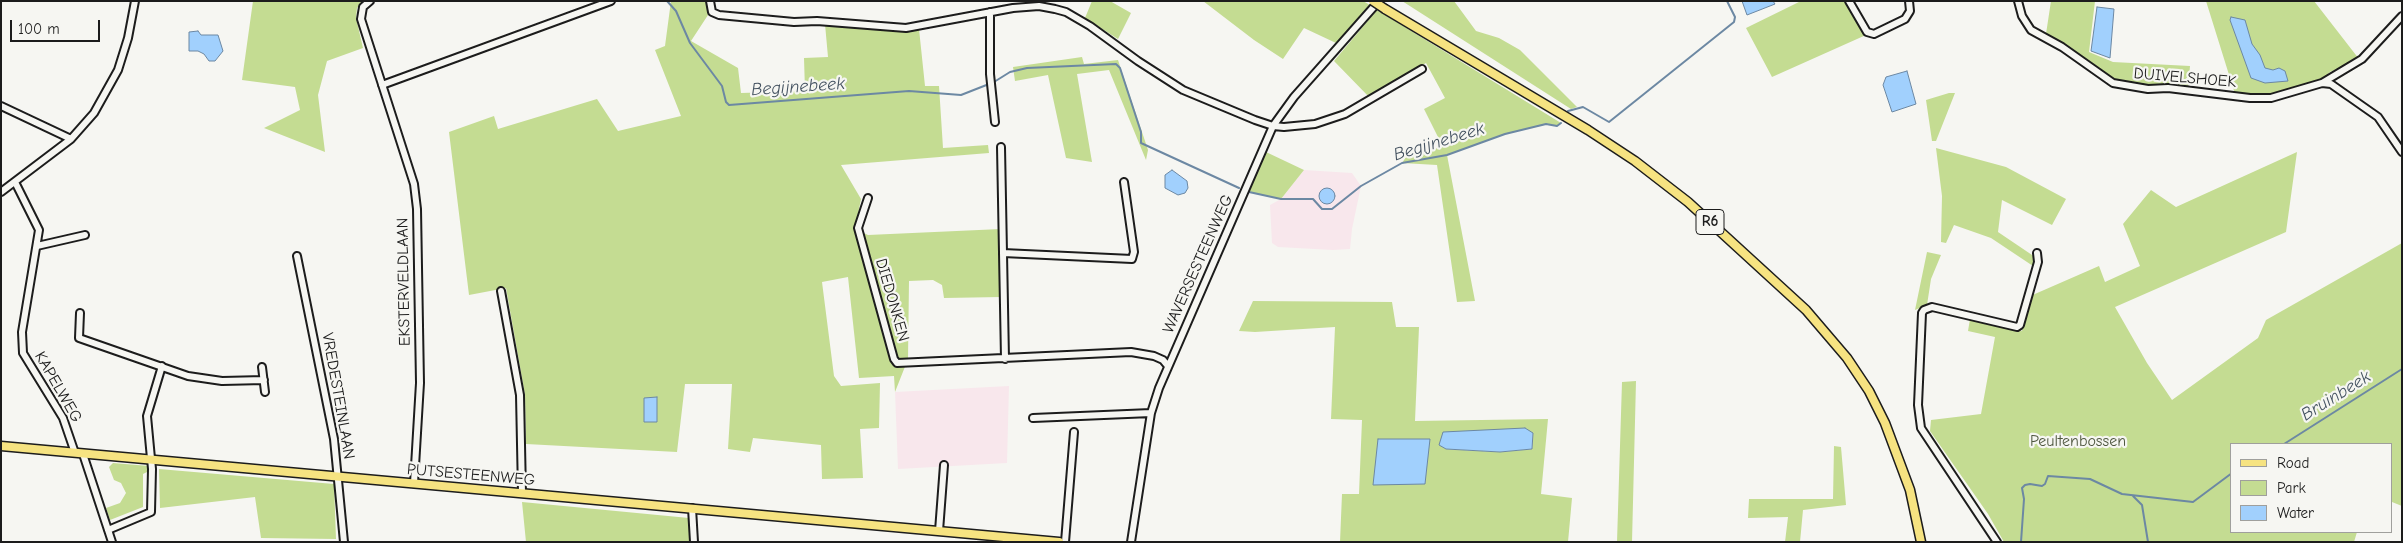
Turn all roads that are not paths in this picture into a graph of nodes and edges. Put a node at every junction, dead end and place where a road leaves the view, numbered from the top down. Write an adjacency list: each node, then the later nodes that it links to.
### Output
1 (134, 1): 18 (street)
2 (370, 1): 14 (street, EKSTERVELDLAAN)
3 (612, 1): 14 (street)
4 (710, 1): 10 (street)
5 (1373, 1): 51 (main road, R6, bridge)
6 (1379, 1): 17 (street, WAVERSESTEENWEG)
7 (1849, 1): 8 (street)
8 (1909, 1)
9 (2018, 1): 13 (street, DUIVELSHOEK)
10 (990, 12): 16 (street); 17 (street)
11 (2402, 16): 13 (street, DUIVELSHOEK)
12 (1422, 70): 17 (street)
13 (2322, 83): 20 (street)
14 (382, 85): 46 (street, EKSTERVELDLAAN)
15 (1, 106): 18 (street)
16 (995, 122)
17 (1273, 126): 34 (street, WAVERSESTEENWEG)
18 (71, 139): 21 (street)
19 (1002, 148): 27 (street)
20 (2402, 152)
21 (15, 182): 23 (street); 26 (street, KAPELWEG)
22 (1124, 182): 27 (street)
23 (1, 192)
24 (868, 198): 32 (street, DIEDONKEN)
25 (85, 235): 26 (street)
26 (37, 246): 42 (street, KAPELWEG)
27 (1003, 253): 32 (street)
28 (2037, 253): 58 (street)
29 (298, 256): 45 (street, VREDESTEINLAAN)
30 (501, 292): 47 (street)
31 (80, 313): 33 (street)
32 (1005, 359): 34 (street, DIEDONKEN)
33 (162, 366): 36 (street); 43 (street)
34 (1168, 366): 38 (street, WAVERSESTEENWEG)
35 (262, 367): 36 (street)
36 (264, 380): 37 (street)
37 (265, 392)
38 (1150, 413): 39 (street); 57 (street, WAVERSESTEENWEG)
39 (1033, 418)
40 (1074, 432): 56 (street)
41 (1, 446): 42 (main road, PUTSESTEENWEG)
42 (79, 453): 43 (main road, PUTSESTEENWEG); 49 (street, KAPELWEG)
43 (150, 459): 45 (main road, PUTSESTEENWEG); 49 (street)
44 (944, 464): 50 (street)
45 (338, 476): 46 (main road, PUTSESTEENWEG); 53 (street, VREDESTEINLAAN)
46 (414, 483): 47 (main road, PUTSESTEENWEG)
47 (522, 493): 48 (main road, PUTSESTEENWEG)
48 (692, 508): 50 (main road, PUTSESTEENWEG); 54 (street)
49 (108, 530): 52 (street, KAPELWEG)
50 (939, 530): 55 (main road, PUTSESTEENWEG)
51 (1920, 540)
52 (112, 542)
53 (344, 542)
54 (694, 542)
55 (1059, 542)
56 (1064, 542)
57 (1131, 542)
58 (1997, 542)

